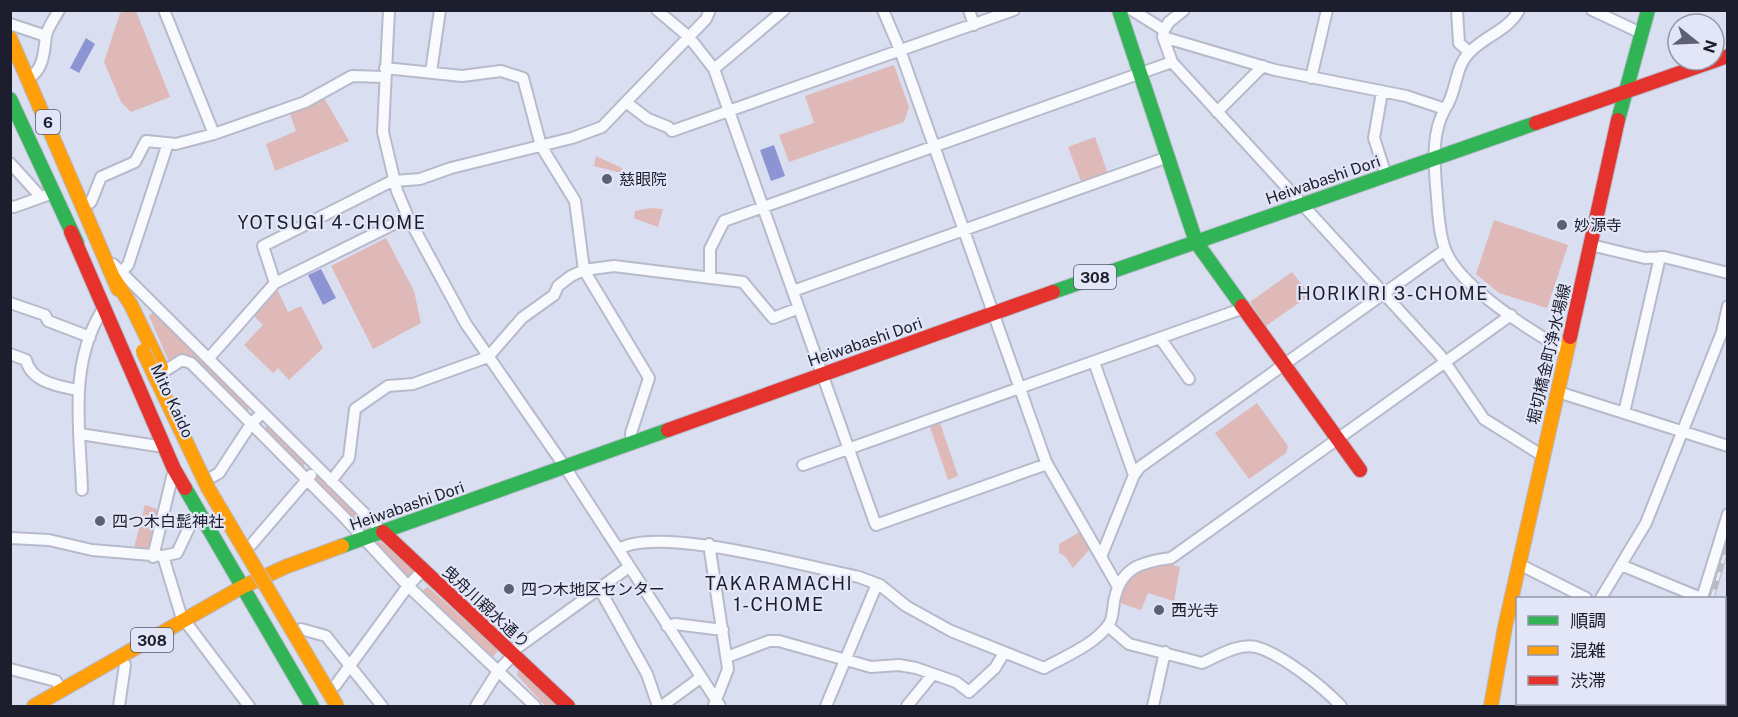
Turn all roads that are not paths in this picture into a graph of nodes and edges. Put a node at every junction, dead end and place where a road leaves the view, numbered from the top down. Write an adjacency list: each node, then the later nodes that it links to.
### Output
1 (59, 10): 23 (street)
2 (164, 10): 45 (street)
3 (389, 10): 33 (street)
4 (440, 10): 34 (street)
5 (657, 10): 24 (street)
6 (710, 10): 24 (street)
7 (784, 10): 32 (street)
8 (883, 10): 26 (street)
9 (969, 10): 20 (street)
10 (1014, 10): 20 (street)
11 (1119, 10): 35 (main road)
12 (1132, 10): 21 (street)
13 (1184, 10): 21 (street)
14 (1327, 10): 37 (street)
15 (1457, 10): 27 (street)
16 (1519, 10): 27 (street)
17 (1592, 10): 22 (street)
18 (1648, 10): 22 (main road, 堀切橋金町浄水場線)
19 (10, 24): 23 (street)
20 (974, 25): 26 (street)
21 (1163, 33): 30 (street); 31 (street)
22 (1641, 33): 38 (main road, 堀切橋金町浄水場線)
23 (46, 36): 36 (street)
24 (689, 37): 32 (street); 41 (street)
25 (10, 38): 36 (main road, Mito Kaido / 6)
26 (900, 51): 43 (street); 48 (street)
27 (1469, 52): 42 (street)
28 (1728, 56): 38 (main road, Heiwabashi Dori / 308)
29 (10, 61): 56 (main road, Mito Kaido / 6)
30 (1172, 62): 35 (street); 44 (street)
31 (1263, 66): 37 (street); 44 (street)
32 (714, 69): 43 (street)
33 (384, 72): 34 (street); 45 (street); 53 (street)
34 (431, 72): 47 (street)
35 (1140, 72): 48 (street); 49 (main road)
36 (28, 78): 56 (main road, Mito Kaido / 6)
37 (1311, 78): 39 (street)
38 (1625, 90): 50 (main road, Heiwabashi Dori / 308); 63 (main road, 堀切橋金町浄水場線)
39 (1383, 92): 42 (street); 52 (street)
40 (10, 99): 54 (main road, Mito Kaido / 6)
41 (627, 103): 43 (street); 47 (street)
42 (1445, 109): 50 (street)
43 (729, 111): 57 (street)
44 (1217, 112): 55 (street)
45 (214, 134): 46 (street)
46 (168, 143): 56 (street); 68 (street)
47 (541, 146): 53 (street); 66 (street)
48 (934, 146): 57 (street); 60 (street)
49 (1168, 157): 60 (street); 62 (main road)
50 (1433, 158): 52 (main road, Heiwabashi Dori / 308); 64 (street)
51 (10, 163): 54 (street)
52 (1386, 176): 55 (main road, Heiwabashi Dori / 308)
53 (394, 181): 59 (street); 70 (street)
54 (47, 195): 58 (street); 61 (main road, Mito Kaido / 6)
55 (1302, 205): 62 (main road, Heiwabashi Dori / 308); 72 (street)
56 (83, 207): 68 (main road, Mito Kaido / 6)
57 (763, 207): 69 (street); 71 (street)
58 (12, 210)
59 (408, 217): 70 (street); 85 (street)
60 (963, 230): 71 (street); 78 (street)
61 (71, 232): 77 (main road); 83 (main road, Mito Kaido / 6)
62 (1196, 242): 76 (main road); 78 (main road, Heiwabashi Dori / 308)
63 (1591, 244): 65 (street); 82 (main road, 堀切橋金町浄水場線)
64 (1445, 250): 72 (street); 79 (street)
65 (1660, 257): 67 (street); 97 (street)
66 (584, 270): 69 (street); 85 (street); 102 (street)
67 (1728, 273)
68 (117, 274): 83 (main road, Mito Kaido / 6); 86 (street); 90 (main road)
69 (710, 277): 75 (street)
70 (275, 283): 86 (street)
71 (793, 291): 75 (street)
72 (1383, 294): 88 (street); 89 (street)
73 (10, 303): 80 (street)
74 (1728, 306): 99 (street)
75 (799, 308): 91 (street)
76 (1244, 308): 81 (street); 89 (main road)
77 (102, 309): 80 (street); 104 (main road)
78 (994, 314): 91 (main road, Heiwabashi Dori / 308); 93 (street)
79 (1511, 315): 82 (street); 88 (street)
80 (90, 337): 94 (street)
81 (1160, 338): 87 (street); 92 (street)
82 (1567, 351): 95 (main road, 堀切橋金町浄水場線)
83 (138, 353): 166 (main road, Mito Kaido / 6); 167 (main road, Mito Kaido / 6, bridge)
84 (10, 354): 94 (street)
85 (488, 357): 109 (street); 116 (street)
86 (209, 358): 96 (street)
87 (1094, 362): 93 (street); 113 (street)
88 (1445, 362): 101 (street); 106 (street)
89 (1284, 364): 101 (main road); 113 (street)
90 (163, 372): 98 (street); 114 (main road)
91 (823, 374): 102 (main road, Heiwabashi Dori / 308); 105 (street)
92 (1189, 379)
93 (1019, 388): 105 (street); 107 (street)
94 (77, 390): 100 (street)
95 (1558, 392): 97 (street); 106 (main road, 堀切橋金町浄水場線)
96 (262, 413): 98 (street); 110 (street)
97 (1624, 413): 99 (street)
98 (251, 424): 114 (street); 115 (street)
99 (1684, 432): 103 (street); 129 (street)
100 (81, 434): 104 (street); 117 (street)
101 (1337, 438): 112 (main road); 134 (street)
102 (632, 443): 109 (main road, Heiwabashi Dori / 308)
103 (1728, 446)
104 (164, 447): 111 (main road)
105 (849, 449): 107 (street); 108 (street)
106 (1543, 456): 128 (main road, 堀切橋金町浄水場線)
107 (1047, 464): 127 (street)
108 (803, 465)
109 (565, 467): 120 (main road, Heiwabashi Dori / 308); 125 (street)
110 (317, 468): 115 (street); 116 (street)
111 (174, 469): 118 (main road); 126 (street)
112 (1360, 470)
113 (1134, 475): 127 (street)
114 (212, 477): 124 (main road)
115 (307, 480): 122 (street); 124 (street)
116 (331, 481): 120 (street)
117 (82, 490)
118 (197, 511): 126 (street); 136 (main road)
119 (1728, 514): 141 (street)
120 (383, 532): 122 (main road, Heiwabashi Dori / 308); 131 (main road, 曳舟川親水通り)
121 (10, 538): 126 (street)
122 (363, 539): 132 (main road, Heiwabashi Dori / 308); 135 (street)
123 (709, 544): 125 (street); 133 (street); 147 (street)
124 (251, 545): 132 (main road)
125 (619, 549): 130 (street)
126 (158, 557): 143 (street)
127 (1101, 557): 134 (street)
128 (1519, 564): 138 (street); 142 (main road, 堀切橋金町浄水場線)
129 (1621, 565): 139 (street); 140 (street)
130 (629, 567): 137 (street); 144 (street)
131 (423, 570): 135 (street); 150 (main road, 曳舟川親水通り)
132 (269, 573): 136 (main road, Heiwabashi Dori / 308); 146 (main road)
133 (877, 584): 149 (street); 153 (street)
134 (1117, 585): 145 (street)
135 (408, 586): 154 (street); 156 (street)
136 (242, 587): 143 (main road, Heiwabashi Dori / 308); 165 (main road)
137 (599, 588): 150 (street); 173 (street)
138 (1584, 597)
139 (1601, 597)
140 (1699, 597)
141 (1701, 597)
142 (1514, 601): 178 (main road, 堀切橋金町浄水場線)
143 (184, 622): 151 (main road, Heiwabashi Dori / 308); 164 (street)
144 (667, 626): 147 (street); 158 (street)
145 (1108, 626): 148 (street); 149 (street)
146 (301, 630): 154 (street); 159 (main road)
147 (723, 630): 152 (street)
148 (1166, 652): 176 (street); 177 (street)
149 (1004, 653): 157 (street)
150 (512, 654): 156 (street); 172 (main road, 曳舟川親水通り)
151 (122, 657): 160 (main road, Heiwabashi Dori / 308); 163 (street)
152 (727, 657): 153 (street); 161 (street)
153 (845, 660): 157 (street); 174 (street)
154 (351, 667): 159 (street); 169 (street)
155 (10, 669): 160 (street)
156 (498, 671): 170 (street); 171 (street)
157 (933, 674): 175 (street)
158 (700, 678): 161 (street); 173 (street)
159 (335, 686): 168 (main road)
160 (62, 691): 162 (main road, Heiwabashi Dori / 308)
161 (716, 704)
162 (34, 706)
163 (119, 706)
164 (249, 706)
165 (312, 706)
166 (324, 706)
167 (337, 706)
168 (347, 706)
169 (382, 706)
170 (476, 706)
171 (535, 706)
172 (567, 706)
173 (660, 706)
174 (826, 706)
175 (907, 706)
176 (1153, 706)
177 (1341, 706)
178 (1491, 706)

